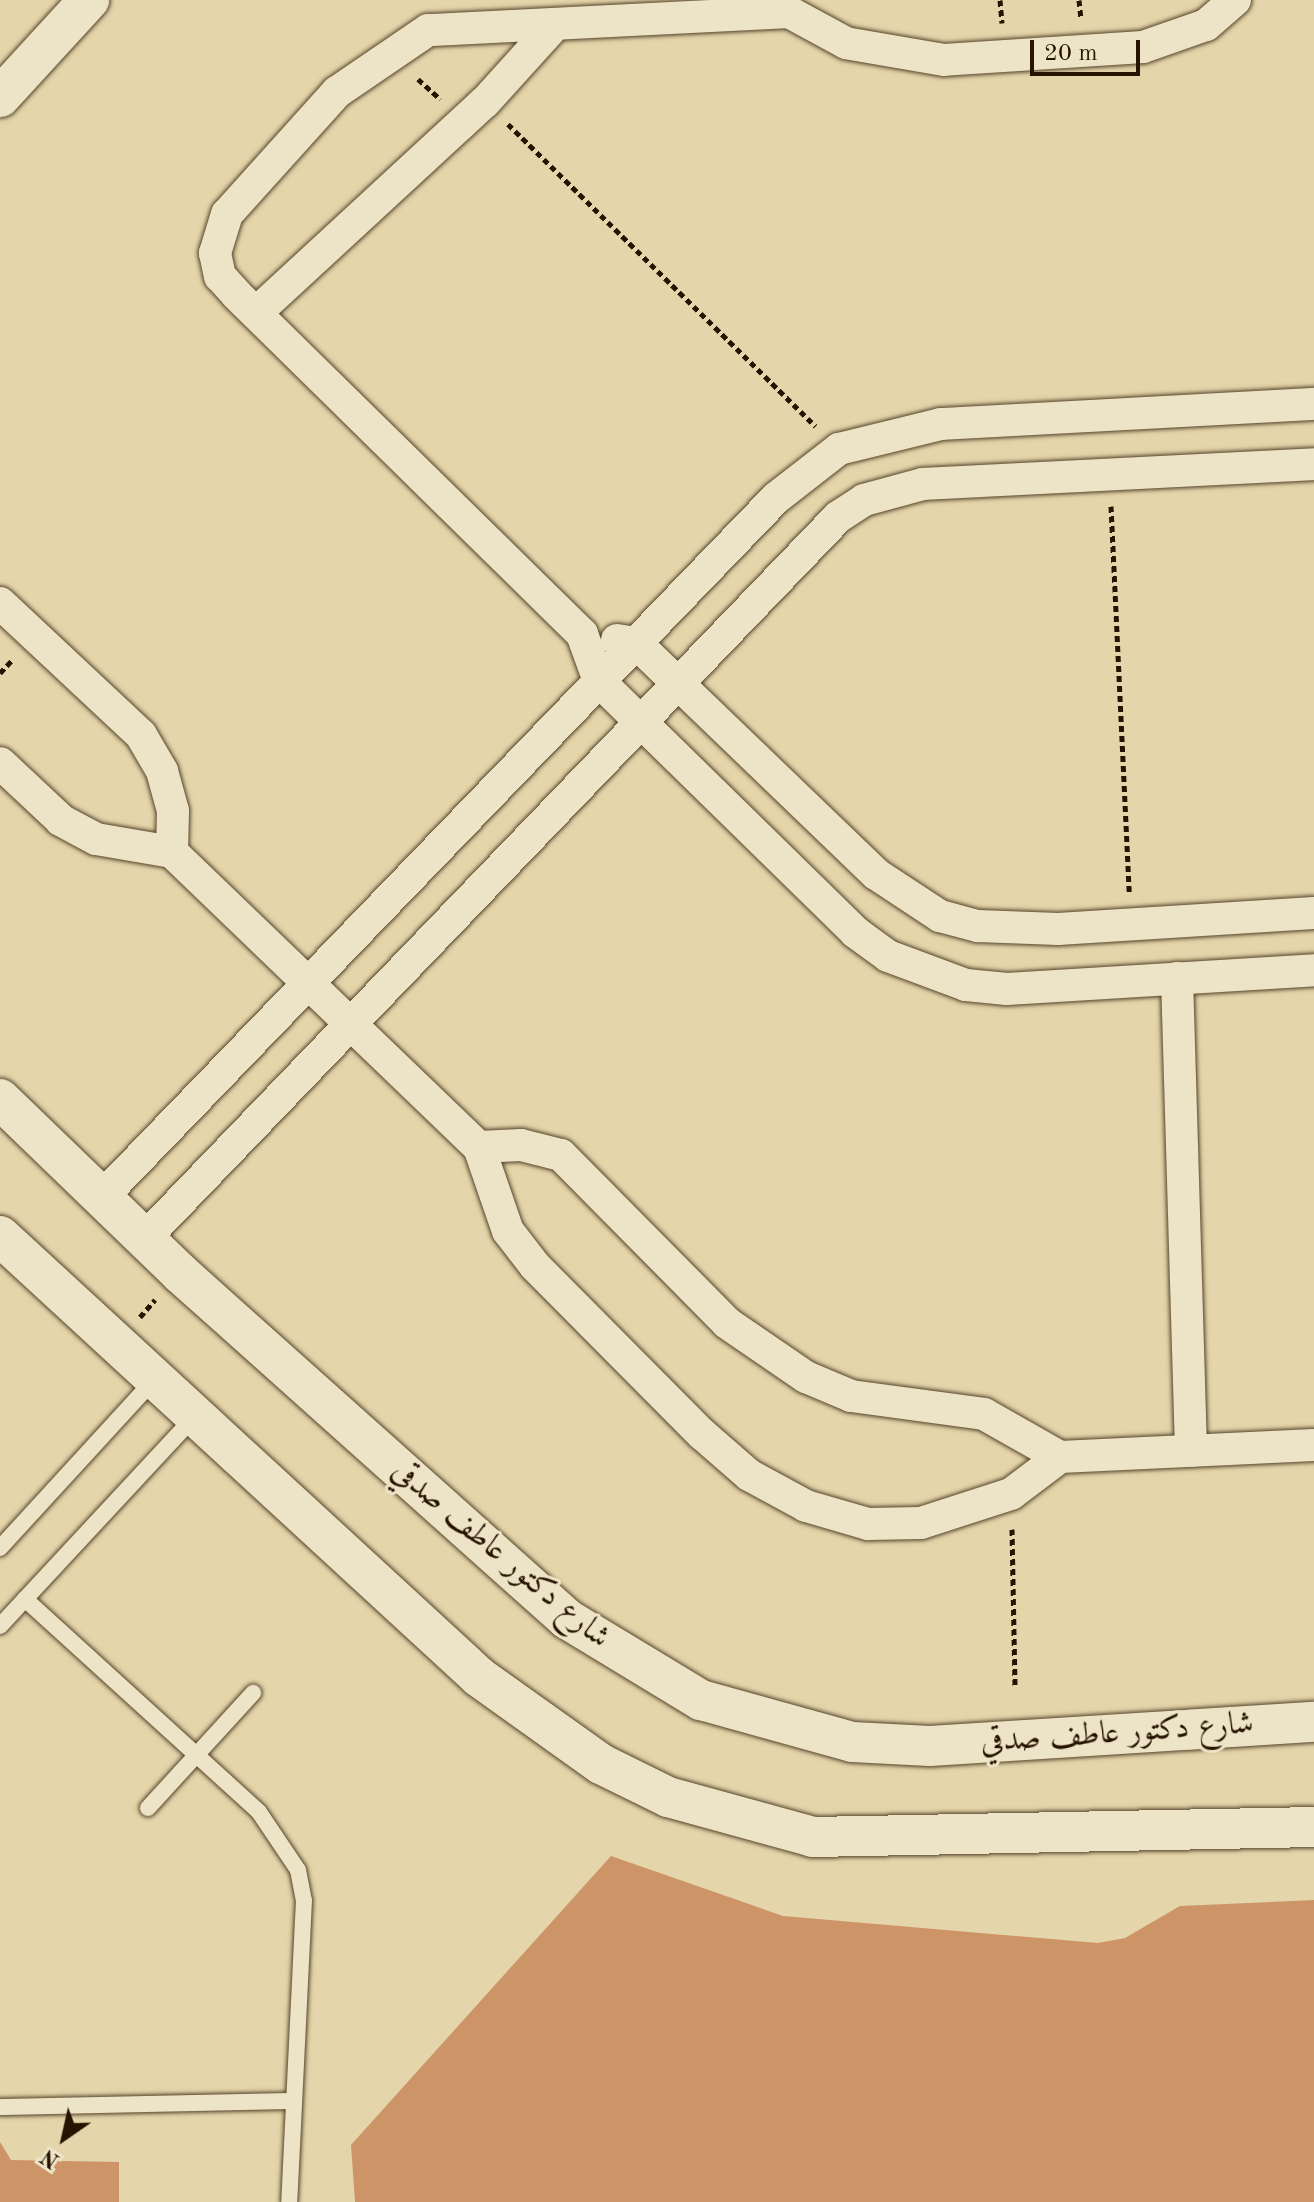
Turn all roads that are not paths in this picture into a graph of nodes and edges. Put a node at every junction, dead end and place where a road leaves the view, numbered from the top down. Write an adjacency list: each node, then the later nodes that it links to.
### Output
1 (89, 0): 5 (street)
2 (1235, 0): 3 (street)
3 (795, 6): 4 (street)
4 (551, 29): 6 (street); 6 (street)
5 (0, 97)
6 (256, 313): 10 (street)
7 (1314, 404): 11 (street)
8 (1314, 464): 13 (street)
9 (0, 603): 16 (street)
10 (582, 634): 11 (street); 12 (street)
11 (636, 643): 12 (street); 13 (street)
12 (599, 681): 14 (street); 20 (street)
13 (677, 683): 14 (street); 17 (street)
14 (640, 721): 19 (street); 21 (street)
15 (0, 763): 16 (street)
16 (172, 852): 20 (street)
17 (1314, 913)
18 (1314, 970): 19 (street)
19 (1177, 978): 30 (street)
20 (308, 983): 21 (street); 24 (street)
21 (350, 1023): 23 (street); 26 (street)
22 (0, 1099): 24 (street, شارع دكتور عاطف صدقي)
23 (479, 1147): 31 (street); 31 (street)
24 (102, 1197): 26 (street, شارع دكتور عاطف صدقي)
25 (0, 1236): 27 (street)
26 (145, 1238): 36 (street, شارع دكتور عاطف صدقي)
27 (155, 1379): 28 (street); 32 (lane)
28 (195, 1416): 33 (lane); 39 (street)
29 (1314, 1445): 30 (street)
30 (1191, 1451): 31 (street)
31 (1060, 1457)
32 (0, 1548)
33 (25, 1599): 34 (lane); 37 (lane)
34 (0, 1626)
35 (253, 1693): 37 (lane)
36 (1306, 1729)
37 (196, 1755): 38 (lane); 40 (lane)
38 (148, 1808)
39 (1314, 1827)
40 (294, 2101): 41 (lane); 42 (lane)
41 (0, 2107)
42 (289, 2202)

